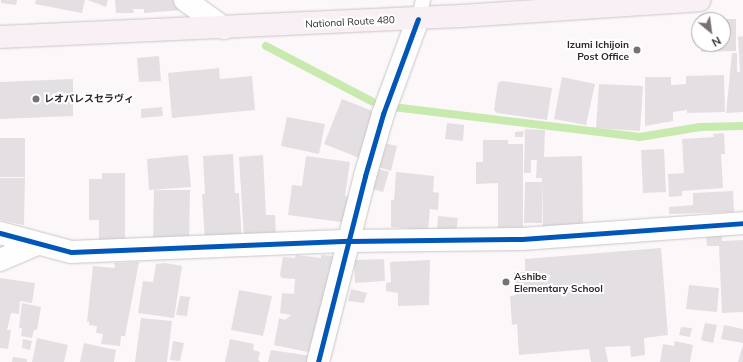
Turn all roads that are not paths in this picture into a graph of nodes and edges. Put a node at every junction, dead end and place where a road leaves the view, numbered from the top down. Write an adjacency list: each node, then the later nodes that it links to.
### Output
1 (185, 0): 4 (street)
2 (699, 0): 3 (highway, National Route 480)
3 (420, 9): 4 (highway, National Route 480); 8 (street)
4 (224, 28): 5 (highway, National Route 480)
5 (0, 37)
6 (743, 223): 8 (street)
7 (0, 233): 9 (street)
8 (350, 241): 9 (street); 11 (street)
9 (37, 244): 10 (street)
10 (0, 260)
11 (318, 362)

